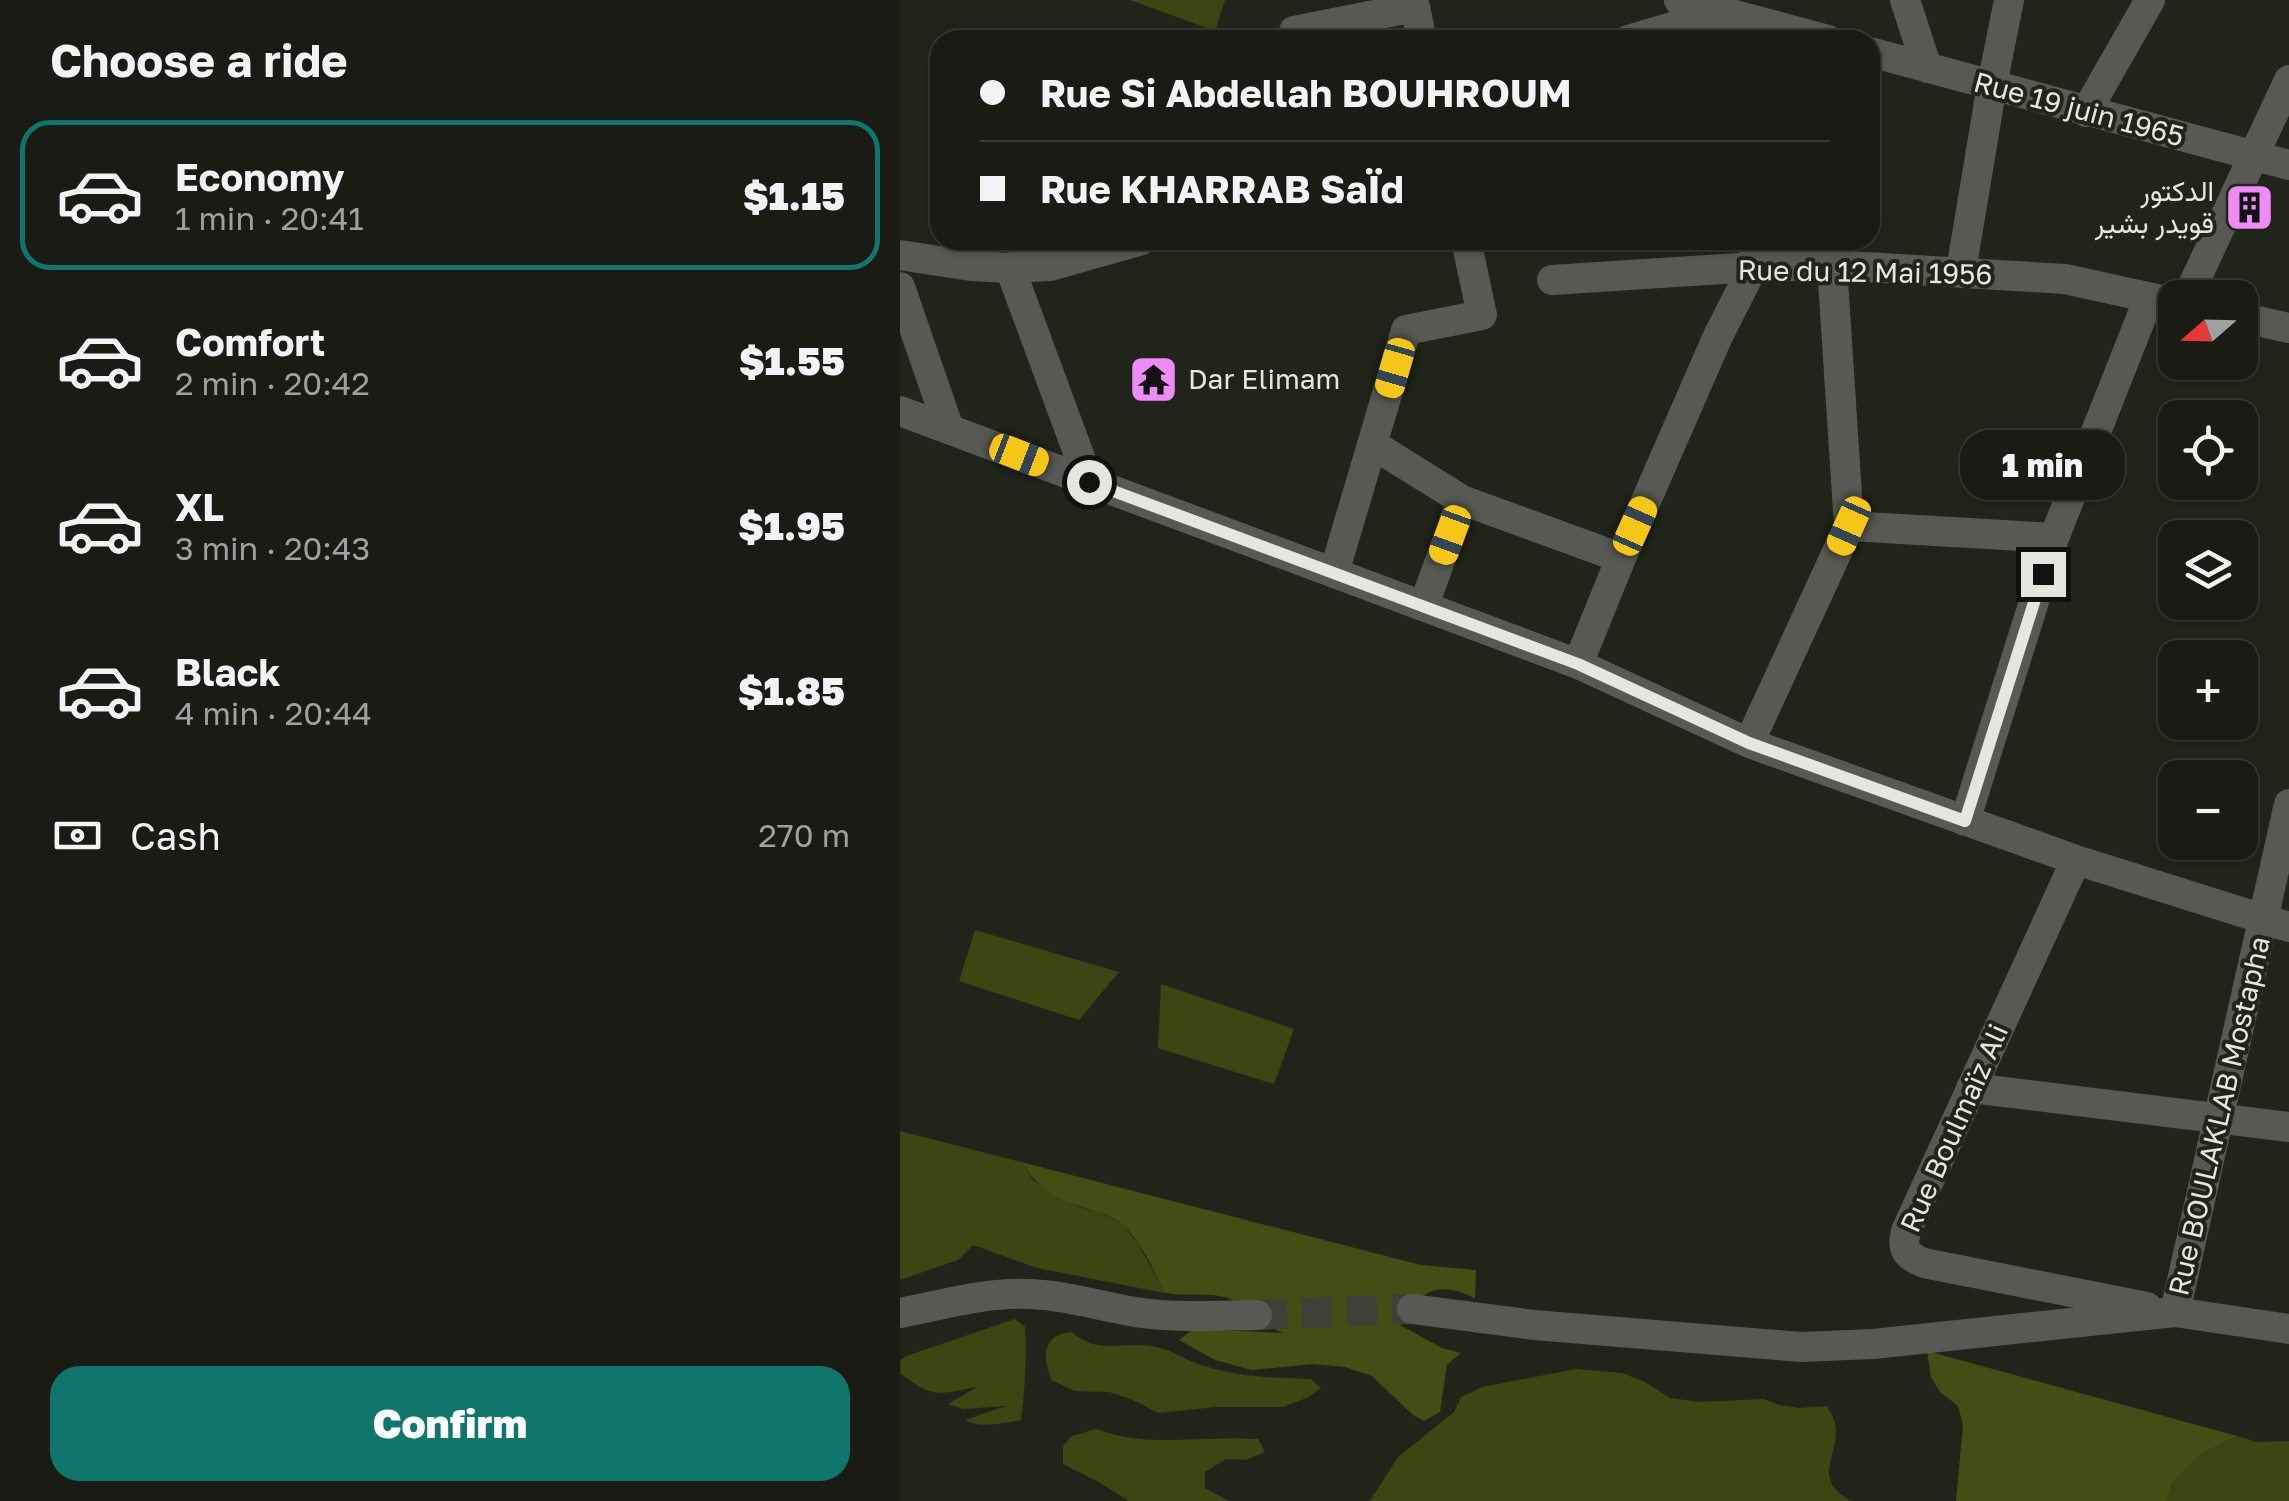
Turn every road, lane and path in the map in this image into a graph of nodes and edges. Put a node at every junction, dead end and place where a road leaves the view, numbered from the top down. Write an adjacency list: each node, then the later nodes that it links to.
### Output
1 (1292, 0): 6 (street)
2 (1905, 0): 12 (street)
3 (2010, 0): 14 (street)
4 (2150, 0): 15 (street)
5 (1711, 12): 9 (street); 10 (street)
6 (1292, 30)
7 (1317, 30): 8 (street)
8 (1420, 30)
9 (1658, 30)
10 (1786, 30)
11 (1880, 55): 12 (street, Rue 19 juin 1965)
12 (1927, 68): 14 (street, Rue 19 juin 1965)
13 (2289, 80): 16 (street)
14 (1992, 86): 15 (street, Rue 19 juin 1965); 25 (street)
15 (2086, 112): 16 (street, Rue 19 juin 1965)
16 (2254, 156): 17 (street, Rue 19 juin 1965); 27 (street)
17 (2289, 165)
18 (1056, 250): 24 (street)
19 (1107, 250): 24 (street)
20 (1468, 250): 35 (street)
21 (1753, 253): 23 (street, Rue du 12 Mai 1956); 26 (street, Rue du 12 Mai 1956); 40 (street)
22 (900, 255): 24 (street)
23 (1832, 265): 25 (street, Rue du 12 Mai 1956); 38 (street)
24 (1010, 268): 36 (street)
25 (1961, 271): 29 (street, Rue du 12 Mai 1956)
26 (1552, 280)
27 (2195, 280)
28 (900, 287): 34 (street)
29 (2158, 299)
30 (2158, 309): 39 (street)
31 (2258, 321): 32 (street)
32 (2289, 328)
33 (900, 411): 34 (street)
34 (948, 429): 36 (street)
35 (1372, 444): 37 (street); 41 (street)
36 (1089, 482): 41 (street)
37 (1462, 500): 40 (street); 42 (street)
38 (1849, 526): 39 (street); 44 (street)
39 (2054, 538): 46 (street)
40 (1621, 558): 43 (street)
41 (1334, 573): 42 (street)
42 (1424, 605): 43 (street)
43 (1578, 664): 44 (street)
44 (1749, 743): 46 (street)
45 (2289, 804): 48 (street, Rue BOULAKLAB Mostapha)
46 (1965, 821): 47 (street)
47 (2076, 860): 48 (street); 49 (street, Rue Boulmaïz Ali)
48 (2276, 922): 50 (street, Rue BOULAKLAB Mostapha)
49 (1971, 1088): 50 (street); 53 (street, Rue Boulmaïz Ali)
50 (2218, 1119): 51 (street); 53 (street, Rue BOULAKLAB Mostapha)
51 (2289, 1127)
52 (1412, 1310): 53 (street)
53 (2175, 1312): 56 (street)
54 (900, 1313): 55 (street)
55 (1257, 1314)
56 (2289, 1328)

